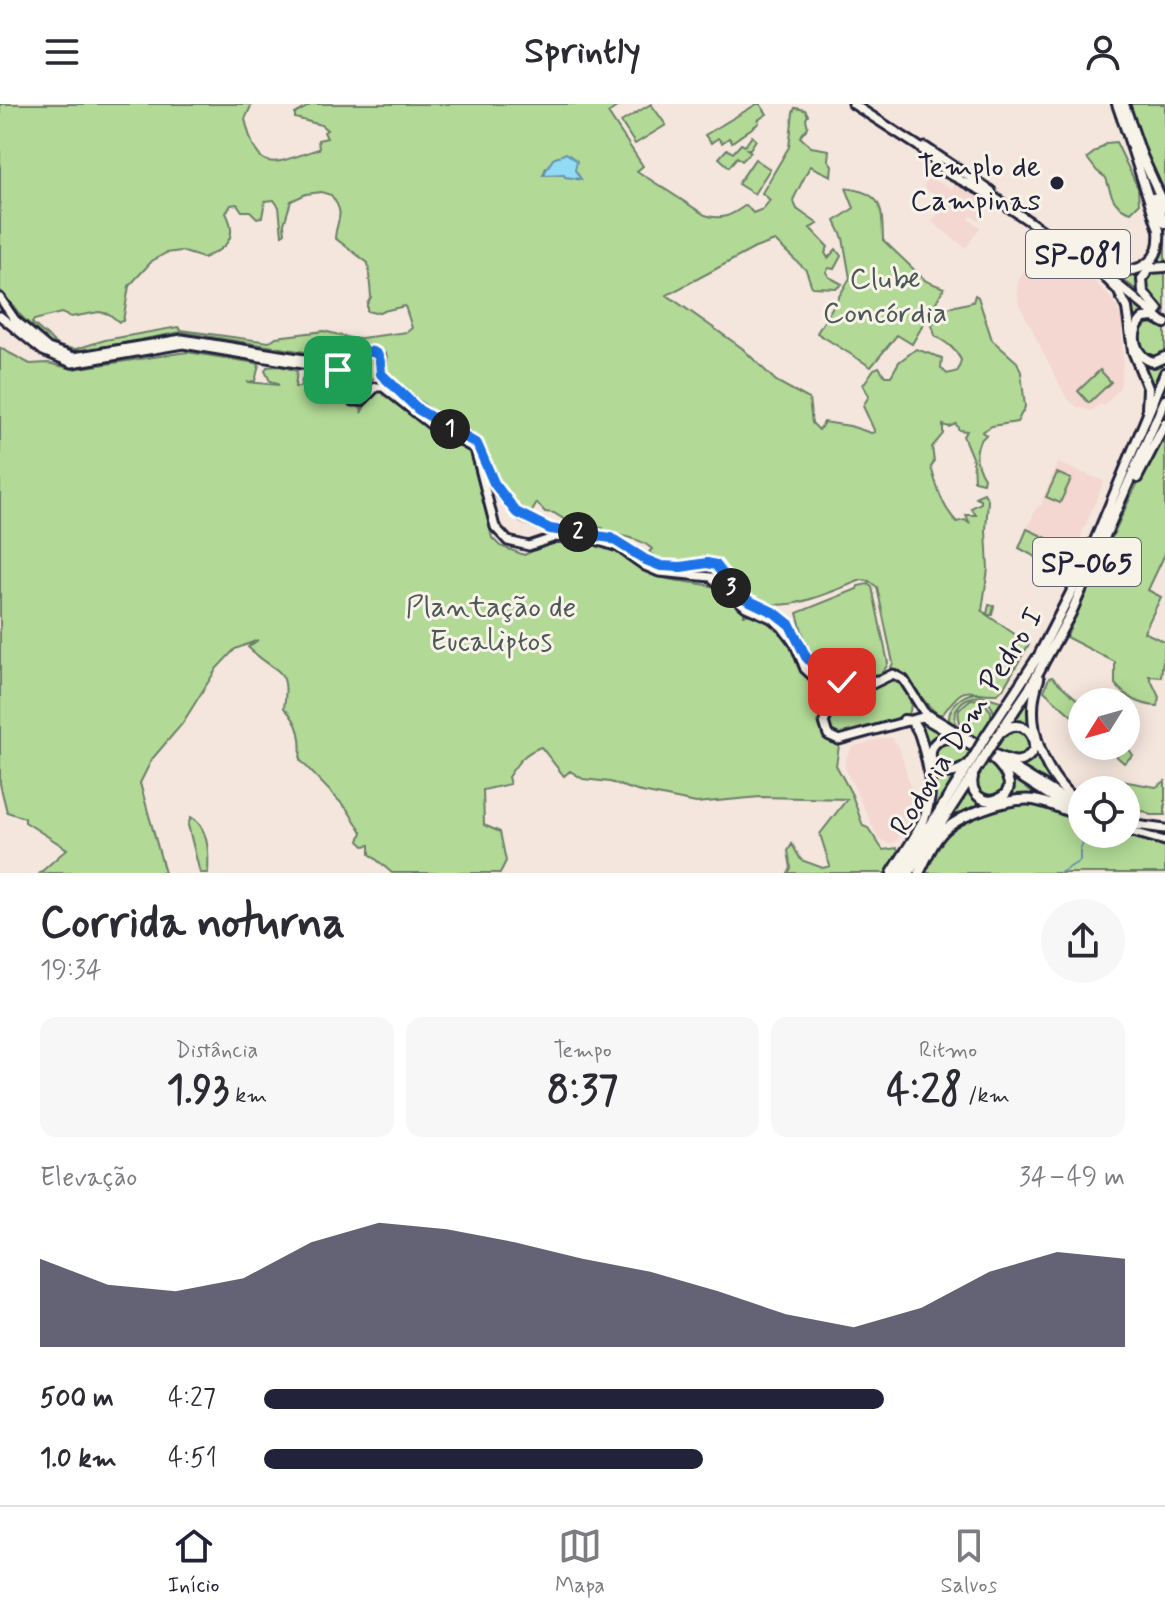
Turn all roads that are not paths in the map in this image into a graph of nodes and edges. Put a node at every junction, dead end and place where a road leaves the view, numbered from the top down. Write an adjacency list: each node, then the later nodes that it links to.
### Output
1 (853, 104): 7 (main road, SP-081)
2 (860, 104): 6 (main road, SP-081)
3 (1117, 104): 5 (highway)
4 (1124, 104): 9 (highway)
5 (1128, 136): 10 (highway); 11 (highway)
6 (954, 166): 7 (main road); 8 (main road, SP-081)
7 (947, 173): 8 (main road, SP-081)
8 (966, 179): 11 (main road, SP-081); 12 (main road, SP-081)
9 (1165, 204)
10 (1165, 223)
11 (1065, 240): 16 (main road, SP-081)
12 (1091, 263): 18 (main road, SP-081); 28 (highway)
13 (1165, 267): 16 (highway)
14 (0, 298): 15 (main road); 20 (main road)
15 (0, 307)
16 (1161, 313)
17 (0, 316): 23 (main road)
18 (1165, 323): 19 (highway)
19 (1165, 357)
20 (356, 361): 21 (main road); 23 (main road)
21 (381, 367): 25 (main road); 29 (main road)
22 (1165, 373): 28 (highway, Rodovia Dom Pedro I / SP-065)
23 (346, 381): 25 (main road)
24 (1165, 384): 33 (highway)
25 (368, 395): 32 (main road)
26 (1165, 402): 31 (highway, Rodovia Dom Pedro I / SP-065)
27 (1165, 424): 31 (highway)
28 (1124, 471): 33 (highway, Rodovia Dom Pedro I / SP-065)
29 (516, 512): 30 (main road); 32 (main road)
30 (530, 521): 34 (main road); 35 (main road)
31 (1113, 521): 38 (highway, Rodovia Dom Pedro I / SP-065)
32 (493, 522): 34 (main road)
33 (1095, 545): 44 (highway, Rodovia Dom Pedro I / SP-065)
34 (524, 546): 37 (main road)
35 (703, 564): 36 (main road); 37 (main road)
36 (720, 568): 37 (main road); 39 (main road)
37 (706, 576): 41 (main road)
38 (1071, 613): 44 (highway, Rodovia Dom Pedro I / SP-065); 47 (highway)
39 (878, 680): 40 (main road); 41 (main road)
40 (913, 698): 42 (main road); 45 (main road)
41 (829, 709): 42 (main road)
42 (904, 720): 43 (main road); 54 (highway)
43 (964, 741): 45 (main road); 46 (highway)
44 (990, 741): 45 (highway); 46 (highway, Rodovia Dom Pedro I / SP-065, bridge)
45 (994, 757): 46 (highway); 48 (main road)
46 (976, 762): 54 (highway, Rodovia Dom Pedro I / SP-065); 55 (highway, Rodovia Dom Pedro I / SP-065)
47 (1068, 795)
48 (1068, 803)
49 (1068, 808): 55 (highway)
50 (1140, 826): 51 (main road)
51 (1165, 829)
52 (1140, 830): 53 (main road)
53 (1165, 841)
54 (895, 873)
55 (914, 873)

